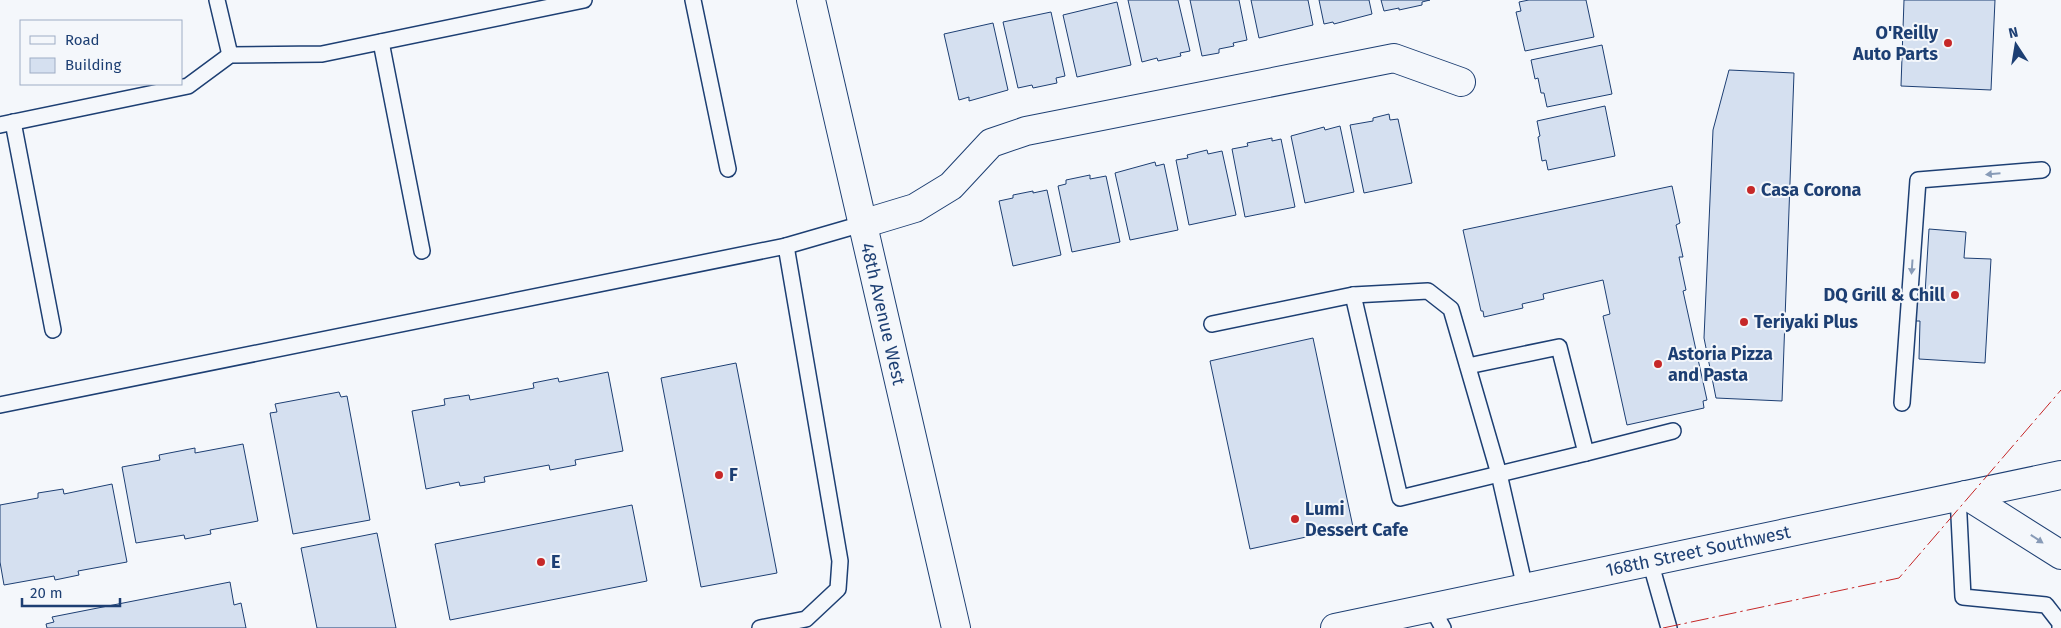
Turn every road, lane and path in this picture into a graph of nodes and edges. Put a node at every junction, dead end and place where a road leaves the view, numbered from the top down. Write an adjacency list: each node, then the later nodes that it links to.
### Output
1 (217, 0): 6 (lane)
2 (581, 0): 5 (lane)
3 (693, 0): 9 (lane)
4 (810, 0): 11 (main road, 48th Avenue West)
5 (381, 42): 6 (lane); 13 (lane)
6 (230, 55): 8 (lane)
7 (1461, 82): 11 (main road)
8 (7, 124): 16 (lane)
9 (728, 169)
10 (2042, 170): 18 (lane, one-way to 18)
11 (862, 224): 12 (lane); 30 (main road, 48th Avenue West)
12 (786, 246): 19 (lane); 29 (lane)
13 (422, 252)
14 (1353, 295): 15 (lane); 17 (lane); 22 (lane)
15 (1212, 324)
16 (53, 330)
17 (1468, 366): 21 (lane); 22 (lane)
18 (1902, 403)
19 (0, 405)
20 (1672, 431): 21 (lane)
21 (1586, 453): 22 (lane)
22 (1499, 474): 27 (lane)
23 (2061, 475): 24 (main road, 168th Street Southwest)
24 (1962, 496): 25 (main road, one-way to 25); 26 (main road, 168th Street Southwest); 33 (lane)
25 (2061, 555)
26 (1650, 561): 27 (main road, 168th Street Southwest); 32 (lane)
27 (1524, 588): 28 (main road, 168th Street Southwest)
28 (1437, 618): 31 (main road, 168th Street Southwest)
29 (760, 628)
30 (956, 628)
31 (1335, 628)
32 (1669, 628)
33 (2060, 628)

